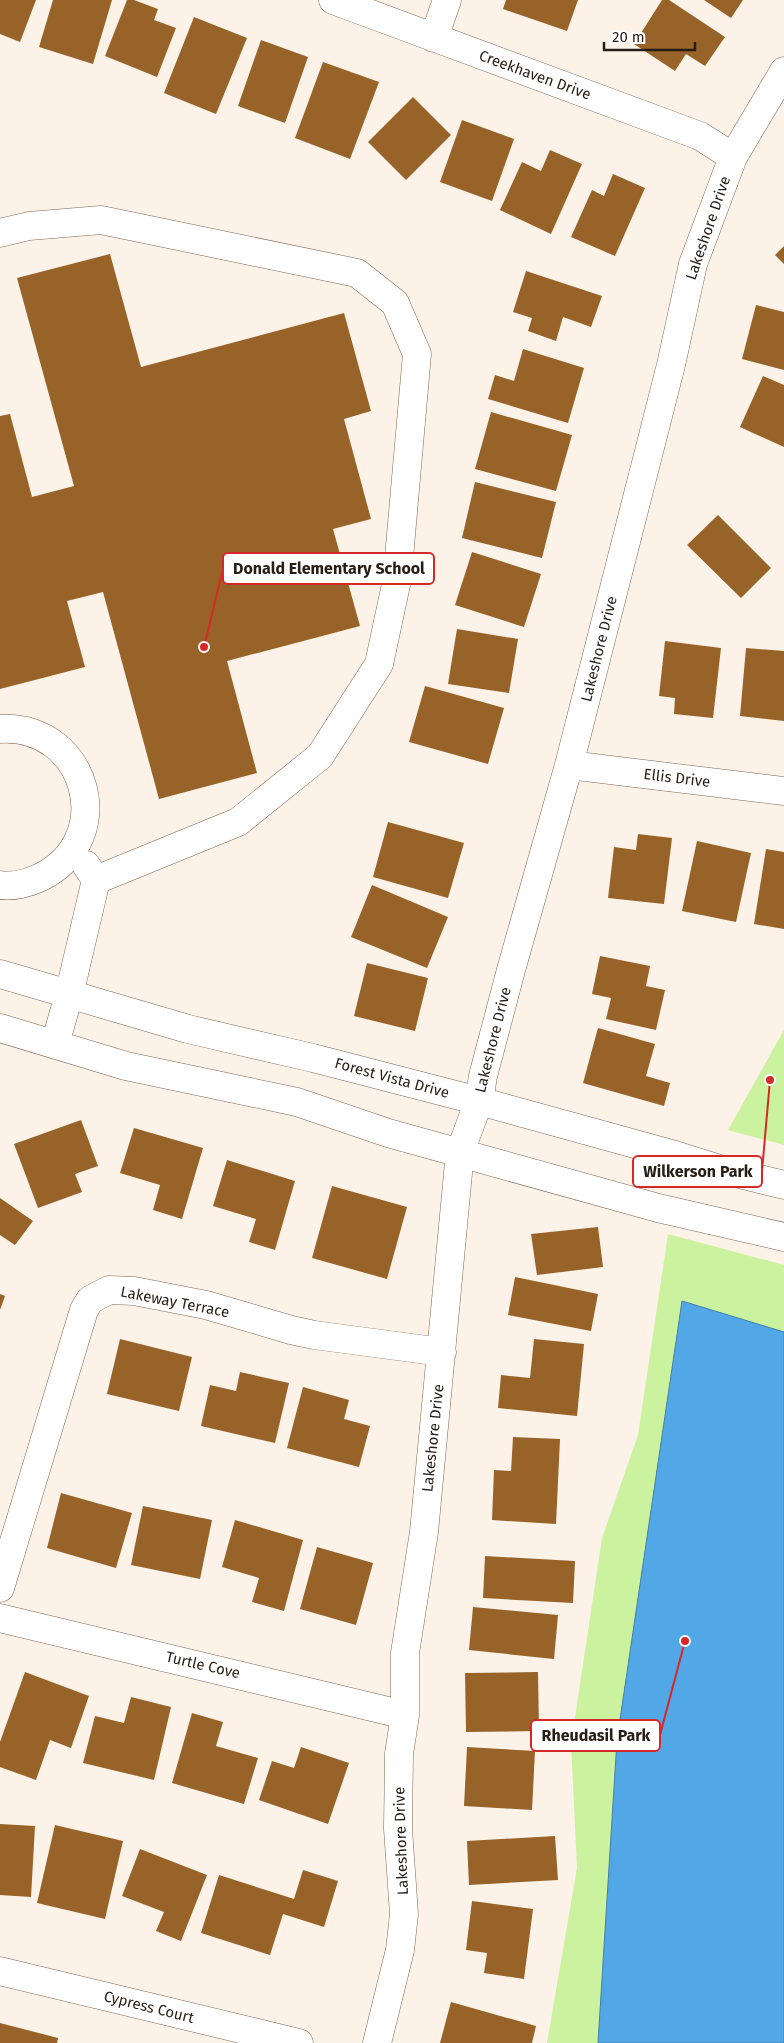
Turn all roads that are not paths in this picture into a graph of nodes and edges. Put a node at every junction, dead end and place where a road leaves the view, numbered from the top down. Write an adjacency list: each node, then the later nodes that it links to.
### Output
1 (332, 0): 3 (street, Creekhaven Drive)
2 (447, 0): 3 (street)
3 (434, 38): 5 (street, Creekhaven Drive)
4 (784, 71): 5 (street, Lakeshore Drive)
5 (734, 157): 8 (street, Lakeshore Drive)
6 (0, 233): 11 (street)
7 (0, 729): 10 (street)
8 (569, 765): 9 (street, Ellis Drive); 17 (street, Lakeshore Drive)
9 (784, 791)
10 (75, 848): 11 (street); 12 (street)
11 (96, 880): 14 (street)
12 (0, 885)
13 (0, 974): 14 (street, Forest Vista Drive)
14 (69, 995): 16 (street); 17 (street, Forest Vista Drive)
15 (0, 1028): 16 (street)
16 (55, 1044): 18 (street)
17 (478, 1101): 18 (street, Lakeshore Drive); 19 (street, Forest Vista Drive)
18 (460, 1152): 20 (street); 21 (street, Lakeshore Drive)
19 (784, 1185)
20 (784, 1237)
21 (442, 1352): 22 (street, Lakeway Terrace); 24 (street, Lakeshore Drive)
22 (0, 1588)
23 (0, 1618): 24 (street, Turtle Cove)
24 (405, 1715): 27 (street, Lakeshore Drive)
25 (0, 1971): 26 (street, Cypress Court)
26 (298, 2043)
27 (377, 2043)

